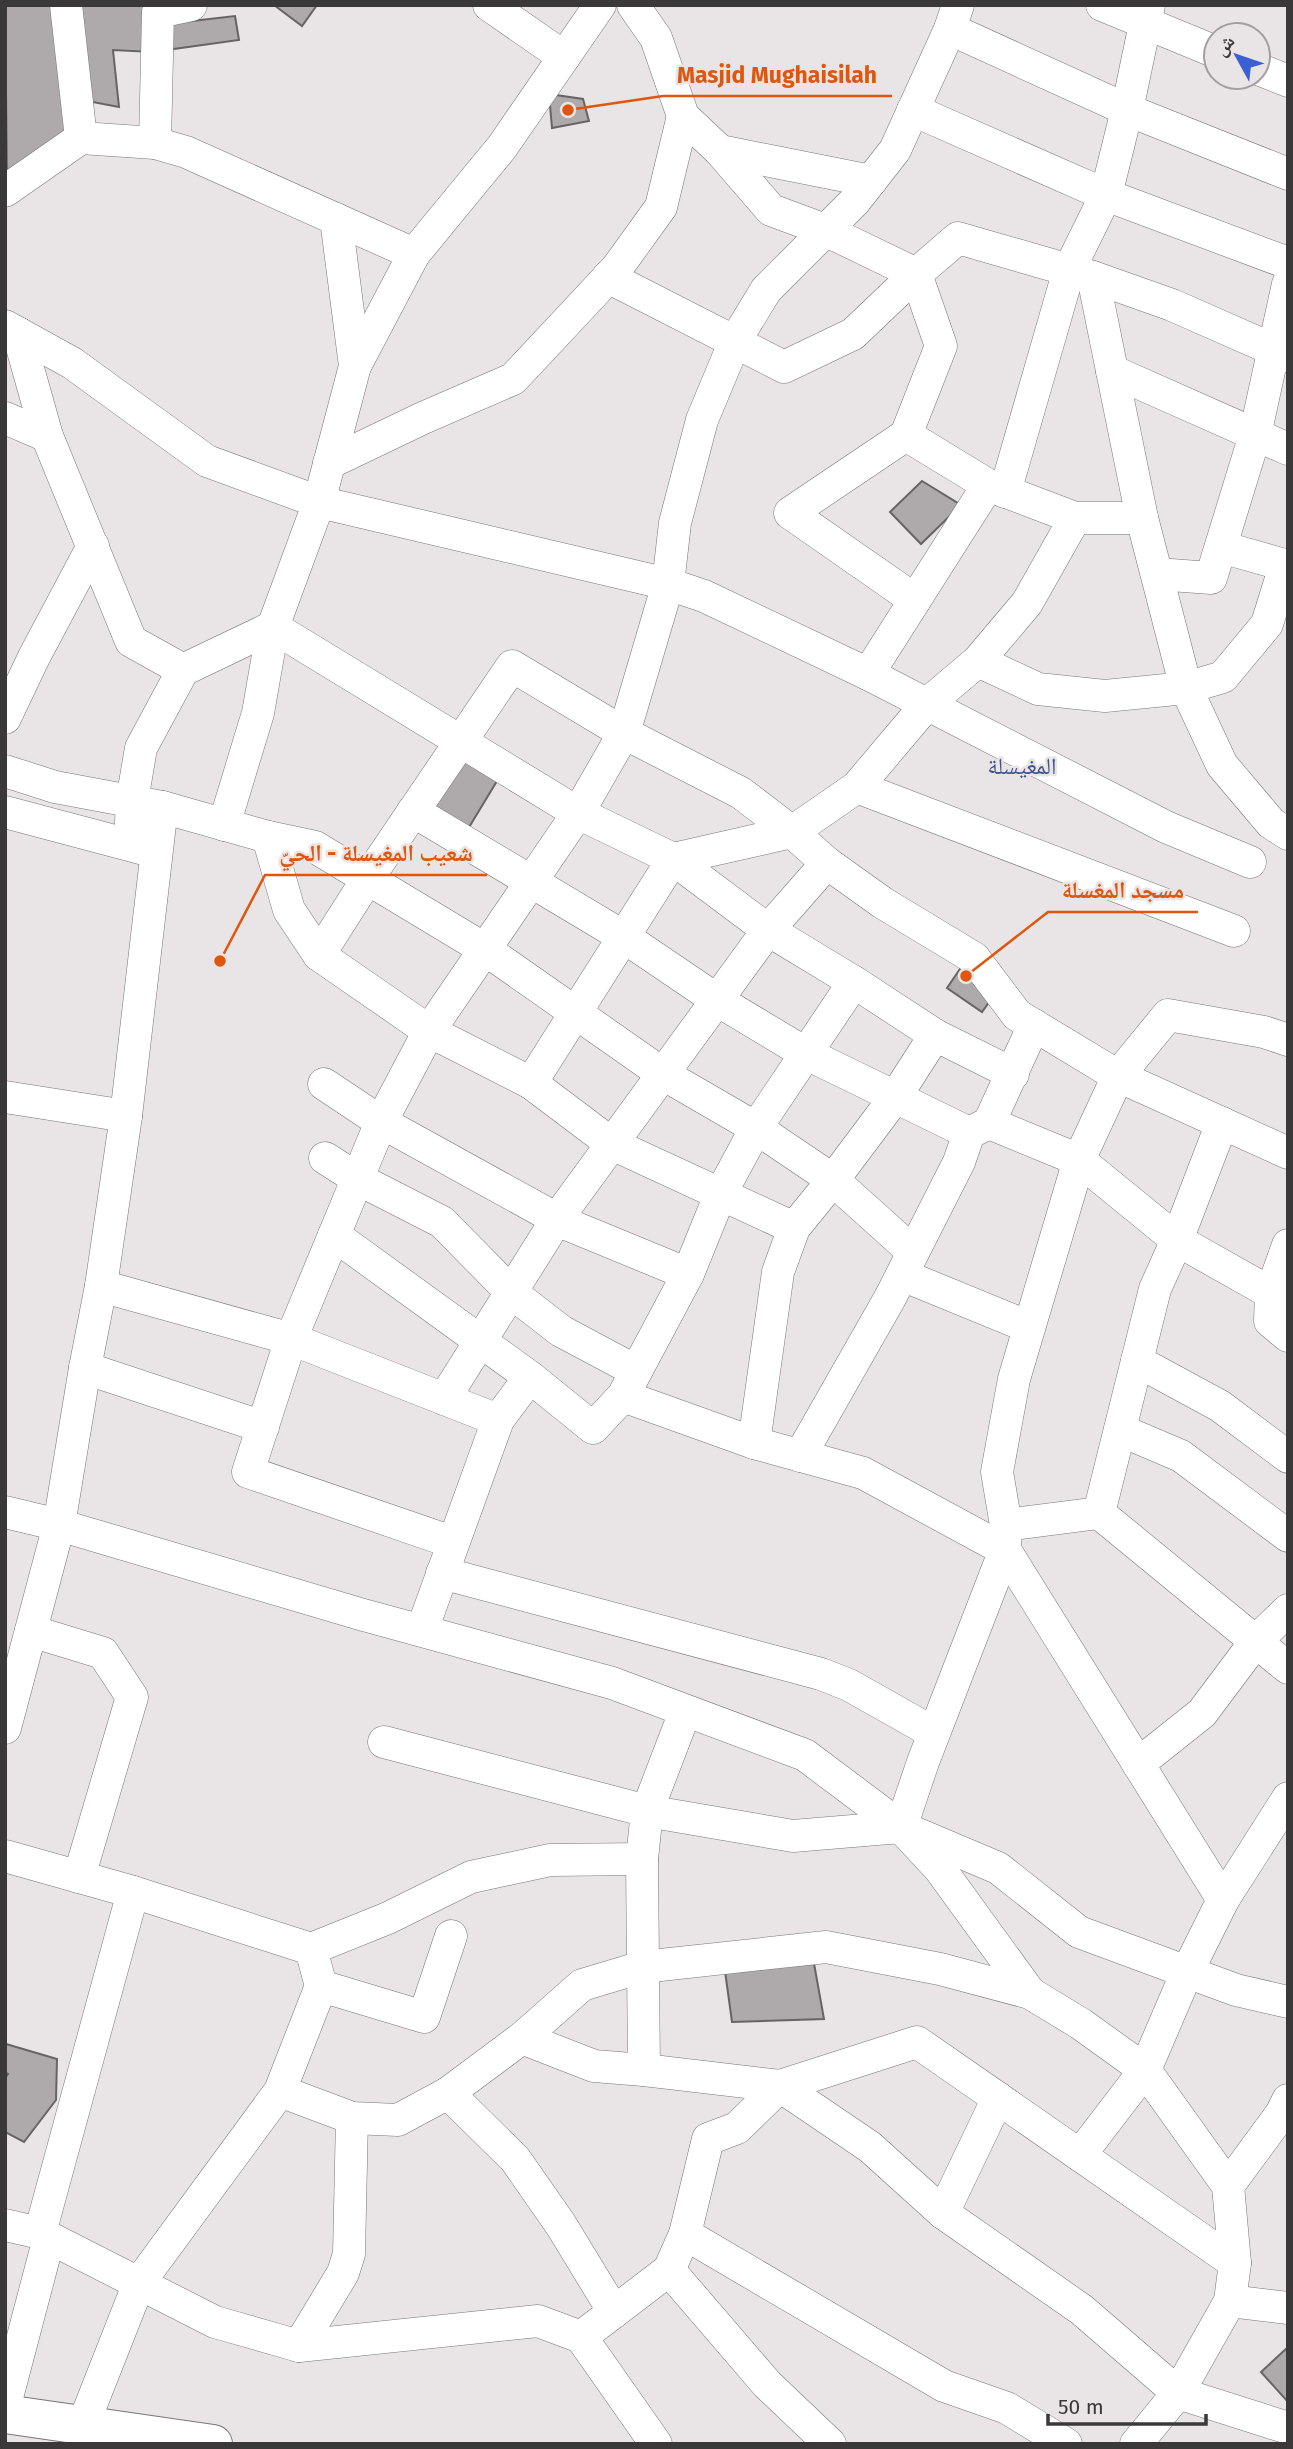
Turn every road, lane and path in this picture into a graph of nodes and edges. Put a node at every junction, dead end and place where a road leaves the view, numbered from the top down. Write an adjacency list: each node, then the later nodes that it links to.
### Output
1 (66, 5): 14 (street)
2 (191, 5): 15 (street)
3 (489, 5): 10 (street)
4 (600, 5): 10 (street)
5 (633, 5): 13 (street)
6 (1102, 5): 7 (street)
7 (1147, 14): 9 (street); 12 (street)
8 (954, 17): 11 (street); 12 (street)
9 (1202, 44)
10 (565, 57): 23 (street)
11 (913, 110): 18 (street); 20 (street)
12 (1127, 110): 17 (street); 20 (street)
13 (683, 116): 16 (street); 27 (street)
14 (82, 138): 15 (street); 19 (street)
15 (155, 143): 21 (street)
16 (720, 152): 18 (street); 22 (street)
17 (1288, 174)
18 (871, 181): 22 (street)
19 (5, 191)
20 (1106, 195): 24 (street); 26 (street)
21 (336, 219): 23 (street); 32 (street)
22 (825, 230): 25 (street); 30 (street)
23 (414, 254): 32 (street)
24 (1288, 263)
25 (916, 274): 26 (street); 30 (street); 35 (street)
26 (1081, 274): 31 (street); 33 (street); 40 (street)
27 (608, 276): 30 (street); 39 (street)
28 (1288, 284): 31 (street)
29 (11, 329): 37 (street); 41 (street)
30 (736, 341): 48 (street)
31 (1281, 353): 36 (street)
32 (355, 366): 39 (street)
33 (1112, 371): 36 (street); 43 (street)
34 (5, 418): 37 (street)
35 (906, 435): 40 (street); 49 (street)
36 (1255, 435): 38 (street); 45 (street)
37 (47, 436): 44 (street)
38 (1288, 449)
39 (329, 463): 41 (street)
40 (997, 489): 42 (street); 49 (street)
41 (320, 502): 48 (street); 50 (street)
42 (1075, 518): 43 (street); 52 (street)
43 (1142, 518): 47 (street)
44 (93, 546): 53 (street); 57 (street)
45 (1221, 547): 46 (street); 47 (street)
46 (1287, 566): 51 (street)
47 (1157, 574): 55 (street)
48 (668, 584): 54 (street); 58 (street)
49 (915, 600): 54 (street)
50 (273, 626): 53 (street); 59 (street); 66 (street)
51 (1278, 629): 55 (street)
52 (978, 660): 55 (street); 56 (street)
53 (183, 670): 62 (street)
54 (868, 674): 56 (street)
55 (1186, 688): 68 (street)
56 (926, 704): 61 (street); 72 (street)
57 (5, 718)
58 (624, 733): 59 (street); 65 (street); 67 (street)
59 (461, 742): 64 (street); 65 (street)
60 (5, 771): 62 (street)
61 (857, 787): 67 (street); 77 (street)
62 (147, 804): 66 (street); 70 (street)
63 (5, 811): 70 (street)
64 (413, 811): 74 (street); 75 (street)
65 (578, 813): 71 (street); 75 (street)
66 (224, 825): 69 (street)
67 (792, 832): 71 (street); 73 (street)
68 (1288, 834)
69 (268, 838): 74 (street); 80 (street)
70 (143, 848): 96 (street)
71 (673, 859): 76 (street); 78 (street)
72 (1250, 862)
73 (827, 863): 76 (street); 84 (street)
74 (368, 878): 79 (street); 80 (street)
75 (533, 881): 78 (street); 79 (street)
76 (768, 930): 81 (street); 82 (street)
77 (1234, 931)
78 (624, 937): 82 (street); 83 (street)
79 (486, 950): 83 (street); 85 (street)
80 (320, 955): 85 (street)
81 (854, 982): 87 (street); 88 (street)
82 (717, 1000): 88 (street); 89 (street)
83 (575, 1013): 89 (street); 92 (street)
84 (1034, 1025): 90 (street); 91 (street)
85 (429, 1031): 92 (street); 97 (street)
86 (1285, 1031): 91 (street)
87 (935, 1035): 90 (street); 94 (street)
88 (806, 1053): 94 (street); 99 (street)
89 (663, 1074): 99 (street); 101 (street)
90 (1013, 1074): 100 (street)
91 (1118, 1076): 98 (street); 104 (street)
92 (531, 1083): 101 (street)
93 (324, 1084): 97 (street)
94 (896, 1096): 100 (street); 106 (street)
95 (5, 1097): 96 (street)
96 (126, 1116): 115 (street)
97 (381, 1122): 105 (street); 108 (street)
98 (1223, 1123): 102 (street); 111 (street)
99 (756, 1128): 106 (street); 107 (street)
100 (979, 1128): 104 (street); 113 (street)
101 (612, 1144): 107 (street); 108 (street)
102 (1288, 1153)
103 (325, 1158): 105 (street)
104 (1079, 1160): 111 (street); 118 (street)
105 (358, 1179): 110 (street); 116 (street)
106 (833, 1180): 109 (street); 113 (street)
107 (720, 1195): 109 (street); 114 (street)
108 (557, 1219): 114 (street); 116 (street)
109 (794, 1228): 130 (street)
110 (334, 1235): 120 (street); 121 (street)
111 (1177, 1240): 117 (street); 122 (street)
112 (1288, 1245): 117 (street)
113 (907, 1264): 118 (street); 131 (street)
114 (688, 1274): 125 (street)
115 (101, 1286): 120 (street); 123 (street)
116 (512, 1293): 121 (street); 125 (street)
117 (1271, 1293): 119 (street)
118 (1029, 1327): 137 (street)
119 (1288, 1336)
120 (291, 1339): 126 (street); 128 (street)
121 (480, 1339): 124 (street); 126 (street)
122 (1137, 1361): 129 (street); 132 (street)
123 (85, 1368): 128 (street); 135 (street)
124 (530, 1377): 125 (street); 127 (street)
125 (629, 1383): 130 (street)
126 (444, 1399): 127 (street)
127 (498, 1420): 138 (street)
128 (262, 1427): 138 (street)
129 (1120, 1430): 134 (street); 136 (street)
130 (754, 1443): 131 (street)
131 (800, 1456): 137 (street)
132 (1288, 1457)
133 (5, 1512): 135 (street)
134 (1099, 1513): 137 (street); 143 (street)
135 (59, 1525): 141 (street); 142 (street)
136 (1288, 1536)
137 (1005, 1538): 147 (street); 149 (street)
138 (452, 1542): 139 (street)
139 (442, 1573): 141 (street); 147 (street)
140 (1288, 1610): 143 (street)
141 (422, 1630): 145 (street)
142 (31, 1631): 146 (street); 155 (street)
143 (1256, 1641): 144 (street); 149 (street)
144 (1288, 1668)
145 (685, 1712): 151 (street); 152 (street)
146 (5, 1728)
147 (934, 1732): 152 (street)
148 (384, 1742): 151 (street)
149 (1138, 1764): 157 (street)
150 (1288, 1798): 157 (street)
151 (648, 1811): 152 (street); 154 (street)
152 (901, 1828): 161 (street); 163 (street)
153 (5, 1856): 155 (street)
154 (642, 1859): 159 (street); 160 (street)
155 (79, 1877): 156 (street)
156 (133, 1892): 159 (street); 179 (street)
157 (1223, 1900): 161 (street)
158 (451, 1936): 162 (street)
159 (310, 1949): 162 (street)
160 (642, 1967): 163 (street); 165 (street); 166 (street)
161 (1187, 1972): 164 (street); 167 (street)
162 (321, 1986): 169 (street)
163 (1030, 1993): 167 (street)
164 (1288, 2002)
165 (522, 2038): 166 (street); 170 (street)
166 (644, 2070): 168 (street)
167 (1144, 2070): 174 (street); 175 (street)
168 (780, 2086): 171 (street); 176 (street); 178 (street)
169 (280, 2091): 173 (street); 182 (street)
170 (448, 2093): 173 (street); 185 (street)
171 (998, 2098): 174 (street); 176 (street)
172 (1286, 2110): 175 (street)
173 (352, 2118): 187 (street)
174 (1080, 2155): 180 (street)
175 (1228, 2186): 180 (street)
176 (943, 2213): 188 (street)
177 (5, 2225): 179 (street)
178 (685, 2234): 181 (street); 196 (street)
179 (44, 2235): 182 (street); 189 (street)
180 (1235, 2263): 183 (street)
181 (669, 2270): 185 (street); 195 (street)
182 (139, 2283): 187 (street); 191 (street)
183 (1230, 2301): 184 (street); 188 (street)
184 (1288, 2308)
185 (614, 2312): 186 (street)
186 (580, 2337): 187 (street); 194 (street)
187 (299, 2346)
188 (1178, 2393): 192 (street); 197 (street)
189 (5, 2405)
190 (5, 2414): 191 (main road)
191 (83, 2425): 193 (main road)
192 (1288, 2428)
193 (213, 2444)
194 (656, 2444)
195 (830, 2444)
196 (1066, 2444)
197 (1136, 2444)

